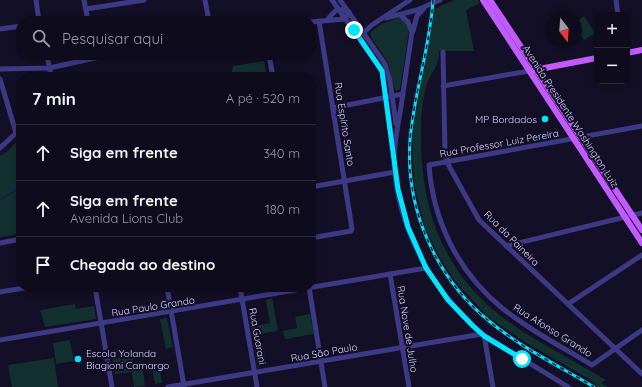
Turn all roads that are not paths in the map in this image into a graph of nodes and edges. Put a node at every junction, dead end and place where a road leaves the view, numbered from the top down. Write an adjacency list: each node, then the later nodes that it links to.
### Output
1 (36, 0): 19 (street)
2 (84, 0): 14 (street)
3 (144, 0): 14 (street)
4 (205, 0): 21 (street)
5 (332, 0): 15 (street)
6 (340, 0): 16 (street)
7 (410, 0): 12 (street)
8 (440, 0): 13 (street)
9 (483, 0): 44 (main road, Avenida Presidente Washington Luiz)
10 (490, 0): 43 (main road, Avenida Presidente Washington Luiz)
11 (616, 0): 17 (street)
12 (404, 4): 18 (street); 22 (street)
13 (424, 7): 18 (street); 32 (street)
14 (86, 9): 20 (street)
15 (337, 9): 16 (street); 23 (street); 24 (street)
16 (349, 12): 23 (street); 28 (street)
17 (618, 12)
18 (402, 14): 22 (street); 32 (street)
19 (38, 16)
20 (87, 16)
21 (207, 16)
22 (384, 18): 27 (street)
23 (345, 19): 24 (street); 33 (street)
24 (327, 20): 26 (street)
25 (316, 21): 26 (street)
26 (319, 21): 52 (street, Rua Espírito Santo)
27 (372, 25): 28 (street); 31 (street)
28 (358, 26): 31 (street)
29 (16, 27): 30 (street)
30 (0, 29)
31 (364, 32): 33 (street); 50 (street)
32 (412, 32): 49 (street)
33 (360, 39): 51 (street)
34 (642, 50): 36 (main road)
35 (443, 52): 48 (street, Rua da Paineira)
36 (630, 52)
37 (594, 59): 43 (main road)
38 (48, 60): 41 (street)
39 (82, 60): 41 (street)
40 (270, 60): 46 (street)
41 (49, 68): 42 (street); 45 (street)
42 (0, 69)
43 (536, 70): 44 (main road); 57 (main road, Avenida Presidente Washington Luiz)
44 (529, 71): 48 (street); 57 (main road, Avenida Presidente Washington Luiz)
45 (50, 72)
46 (272, 72)
47 (0, 79): 53 (street)
48 (443, 86): 60 (street, Rua da Paineira)
49 (402, 94): 50 (street); 55 (street)
50 (392, 96): 51 (street); 55 (street)
51 (386, 97): 52 (street); 59 (street)
52 (333, 108): 63 (street, Rua Espírito Santo)
53 (16, 124)
54 (642, 126): 57 (street, Rua Professor Luiz Pereira)
55 (397, 131): 59 (street)
56 (16, 135): 58 (street)
57 (578, 138): 60 (street, Rua Professor Luiz Pereira); 66 (main road, Avenida Presidente Washington Luiz); 67 (main road, Avenida Presidente Washington Luiz)
58 (0, 148)
59 (394, 156): 62 (street)
60 (447, 162): 61 (street, Rua Professor Luiz Pereira); 73 (street, Rua da Paineira)
61 (429, 165): 93 (street, Rua Afonso Grando)
62 (395, 172): 63 (street); 75 (street)
63 (344, 181): 64 (street); 69 (street, Rua Espírito Santo)
64 (316, 186)
65 (642, 213): 66 (street)
66 (632, 215): 67 (street); 68 (main road, Avenida Presidente Washington Luiz)
67 (625, 217): 72 (main road, Avenida Presidente Washington Luiz); 73 (street)
68 (642, 230)
69 (316, 237)
70 (16, 240): 71 (street)
71 (0, 243)
72 (642, 243)
73 (506, 246): 86 (street, Rua da Paineira)
74 (642, 255): 86 (street)
75 (426, 268): 76 (street, Rua Paulo Grando); 90 (street)
76 (390, 274): 77 (street, Rua Paulo Grando); 92 (street, Rua Nove de Julho)
77 (316, 287)
78 (16, 289): 79 (street)
79 (0, 292)
80 (96, 292): 88 (street)
81 (168, 292): 87 (street)
82 (241, 292): 85 (street, Rua Guarani)
83 (287, 292): 85 (street, Rua Paulo Grando)
84 (310, 292): 94 (street)
85 (242, 300): 87 (street, Rua Paulo Grando); 95 (street, Rua Guarani)
86 (568, 304): 93 (street, Rua da Paineira)
87 (172, 312): 88 (street, Rua Paulo Grando); 98 (street)
88 (101, 324): 91 (street, Rua Paulo Grando); 99 (street)
89 (642, 330): 93 (street)
90 (483, 335): 92 (street, Rua São Paulo); 97 (street); 104 (street)
91 (0, 340)
92 (402, 348): 94 (street, Rua São Paulo); 103 (street, Rua Nove de Julho)
93 (615, 349): 96 (street, Rua da Paineira)
94 (321, 361): 95 (street, Rua São Paulo); 102 (street)
95 (255, 372): 98 (street, Rua São Paulo); 101 (street, Rua Guarani)
96 (642, 374)
97 (562, 385): 105 (street)
98 (184, 386): 100 (street, Rua São Paulo)
99 (112, 387)
100 (168, 387)
101 (257, 387)
102 (325, 387)
103 (409, 387)
104 (493, 387)
105 (568, 387)

